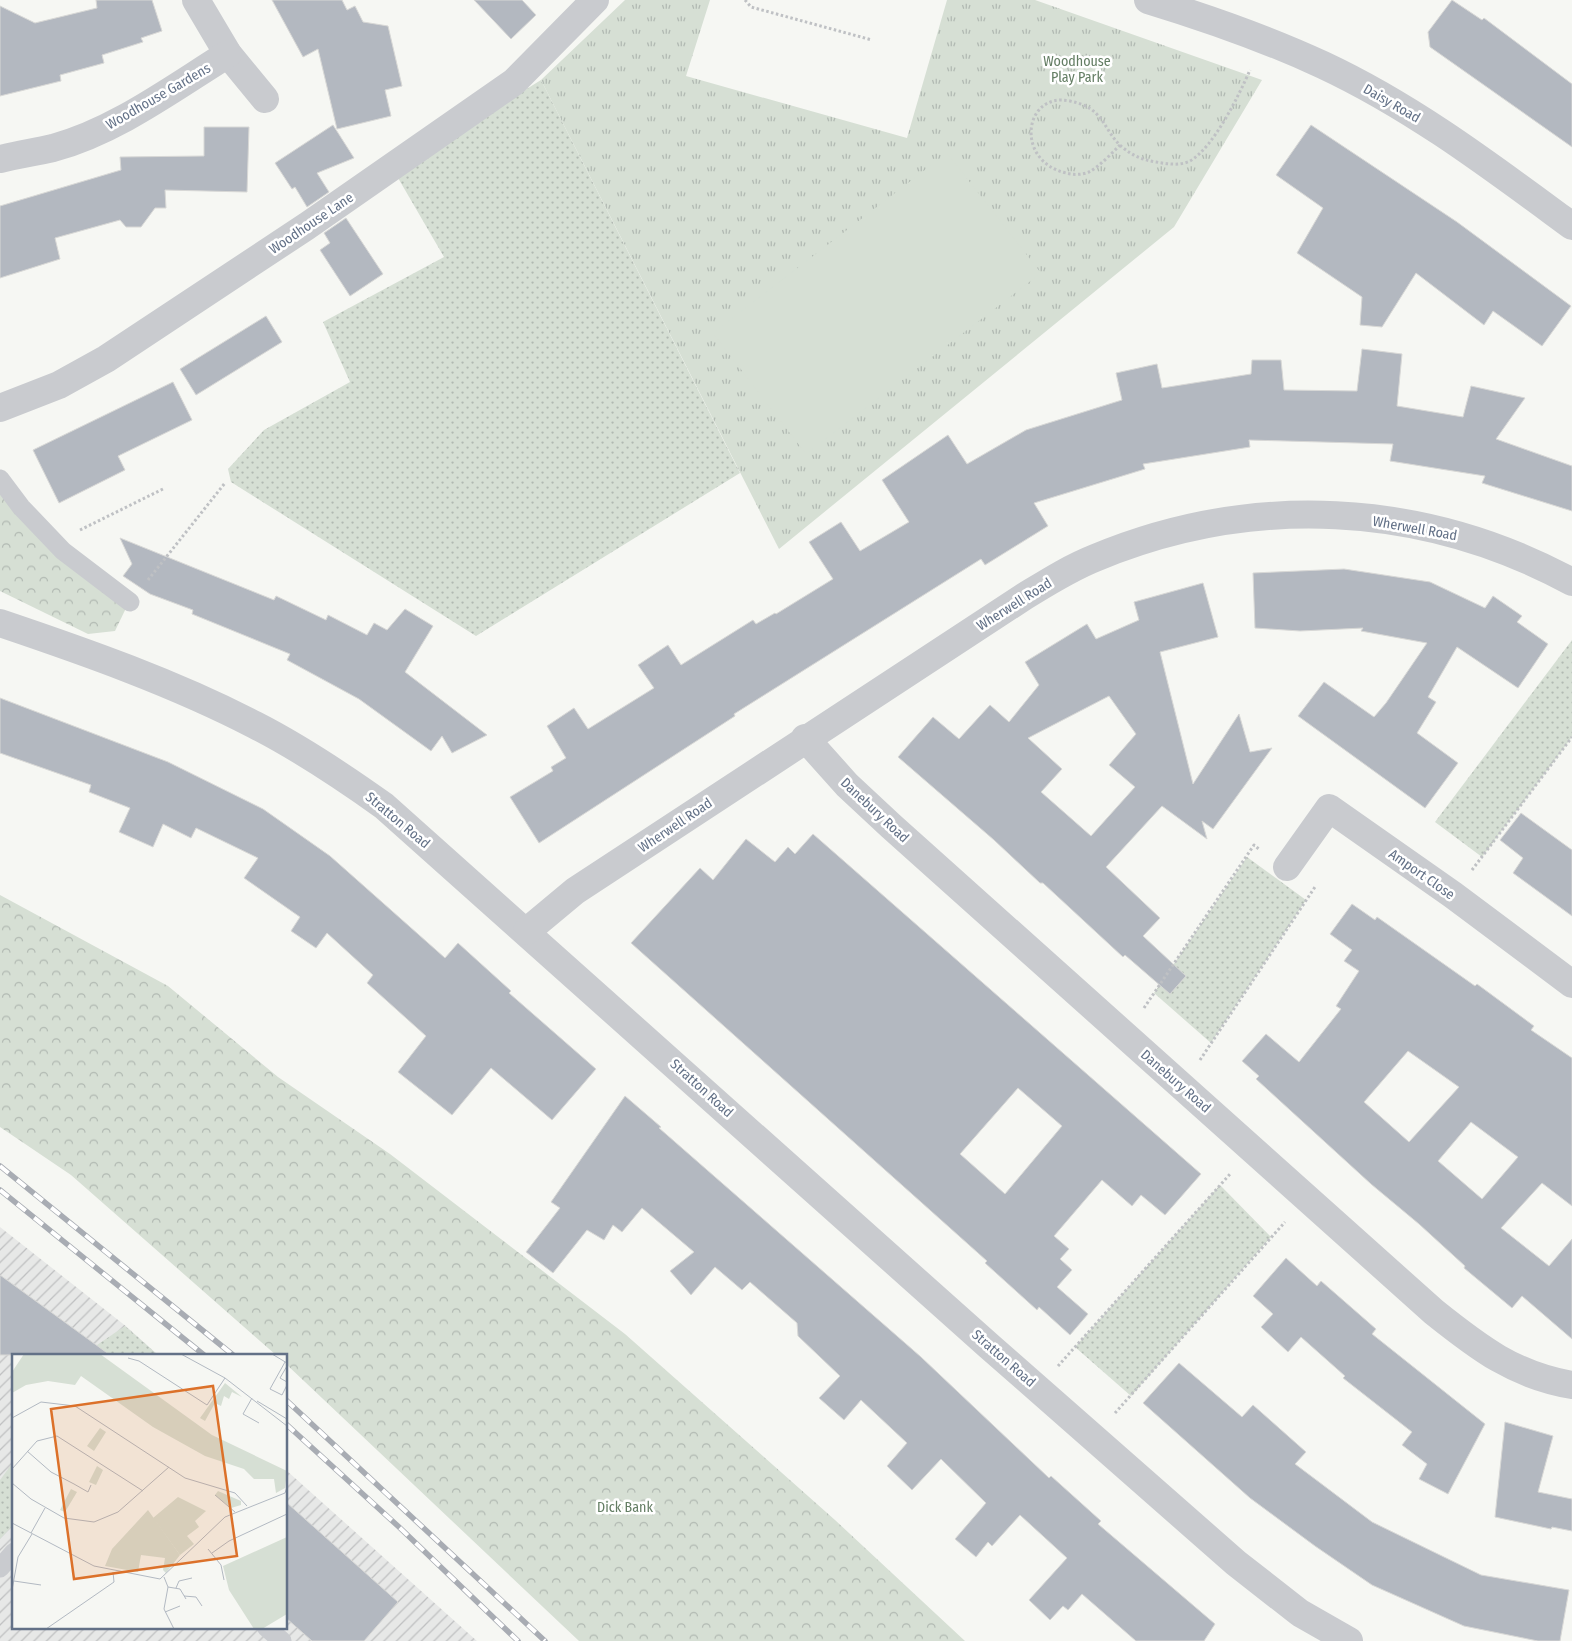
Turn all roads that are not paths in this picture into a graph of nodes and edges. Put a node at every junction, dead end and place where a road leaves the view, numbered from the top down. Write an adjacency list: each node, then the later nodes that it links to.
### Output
1 (196, 0): 5 (street)
2 (595, 0): 9 (street, Woodhouse Lane)
3 (1148, 0): 4 (street)
4 (1193, 7): 8 (street, Daisy Road)
5 (228, 54): 6 (street); 7 (street, Woodhouse Gardens)
6 (265, 99)
7 (0, 159)
8 (1572, 226)
9 (0, 408)
10 (0, 479): 12 (lane)
11 (1572, 582): 14 (street, Wherwell Road)
12 (130, 602)
13 (0, 623): 16 (street, Stratton Road)
14 (805, 738): 16 (street, Wherwell Road); 18 (street, Danebury Road)
15 (1286, 867): 17 (street, Amport Close)
16 (527, 931): 23 (street, Stratton Road)
17 (1572, 984)
18 (1572, 1385)
19 (12, 1554): 20 (lane)
20 (0, 1568)
21 (267, 1628): 22 (lane)
22 (282, 1641)
23 (1349, 1641)

